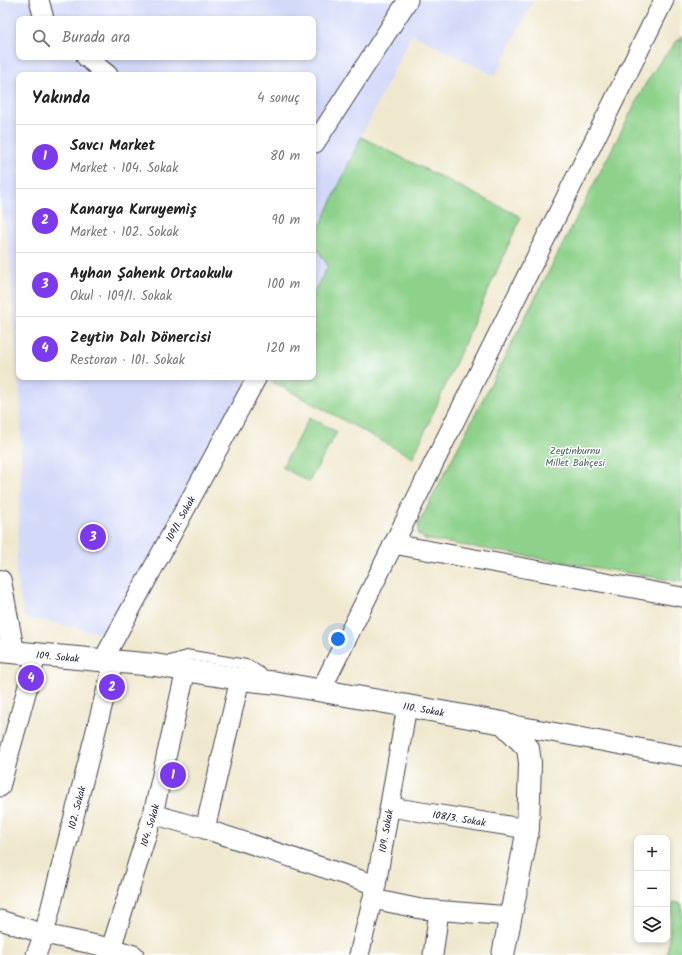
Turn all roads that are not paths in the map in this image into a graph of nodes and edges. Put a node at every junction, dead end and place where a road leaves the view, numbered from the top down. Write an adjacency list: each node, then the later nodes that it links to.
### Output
1 (39, 0): 4 (street)
2 (408, 0): 7 (street)
3 (664, 0): 9 (street)
4 (43, 16)
5 (90, 60): 6 (street)
6 (104, 72)
7 (316, 141)
8 (255, 380): 14 (street, 109/1. Sokak)
9 (393, 544): 11 (street); 19 (street)
10 (0, 581): 12 (street)
11 (682, 597)
12 (6, 651): 13 (street, 109. Sokak)
13 (37, 653): 14 (street, 109. Sokak); 23 (street)
14 (109, 660): 15 (street, 110. Sokak); 32 (street, 102. Sokak)
15 (155, 665): 16 (street, 110. Sokak); 18 (lane)
16 (186, 670): 17 (street, 110. Sokak); 25 (street, 104. Sokak)
17 (240, 679): 18 (street, 110. Sokak); 26 (street)
18 (278, 683): 19 (street, 110. Sokak)
19 (321, 690): 20 (street, 110. Sokak)
20 (407, 706): 21 (street, 110. Sokak); 24 (street, 109. Sokak)
21 (503, 723): 22 (street); 27 (street)
22 (682, 756)
23 (0, 787)
24 (390, 807): 27 (street, 108/3. Sokak); 28 (street, 109. Sokak)
25 (153, 814): 26 (street); 33 (street, 104. Sokak)
26 (205, 829): 28 (street)
27 (528, 829): 30 (street)
28 (374, 892): 29 (street); 36 (street, 109. Sokak)
29 (439, 911): 30 (street); 37 (street)
30 (510, 916): 38 (street)
31 (0, 920): 32 (street)
32 (44, 934): 33 (street); 34 (street, 102. Sokak)
33 (110, 951): 35 (street)
34 (36, 955)
35 (134, 955)
36 (359, 955)
37 (433, 955)
38 (503, 955)

